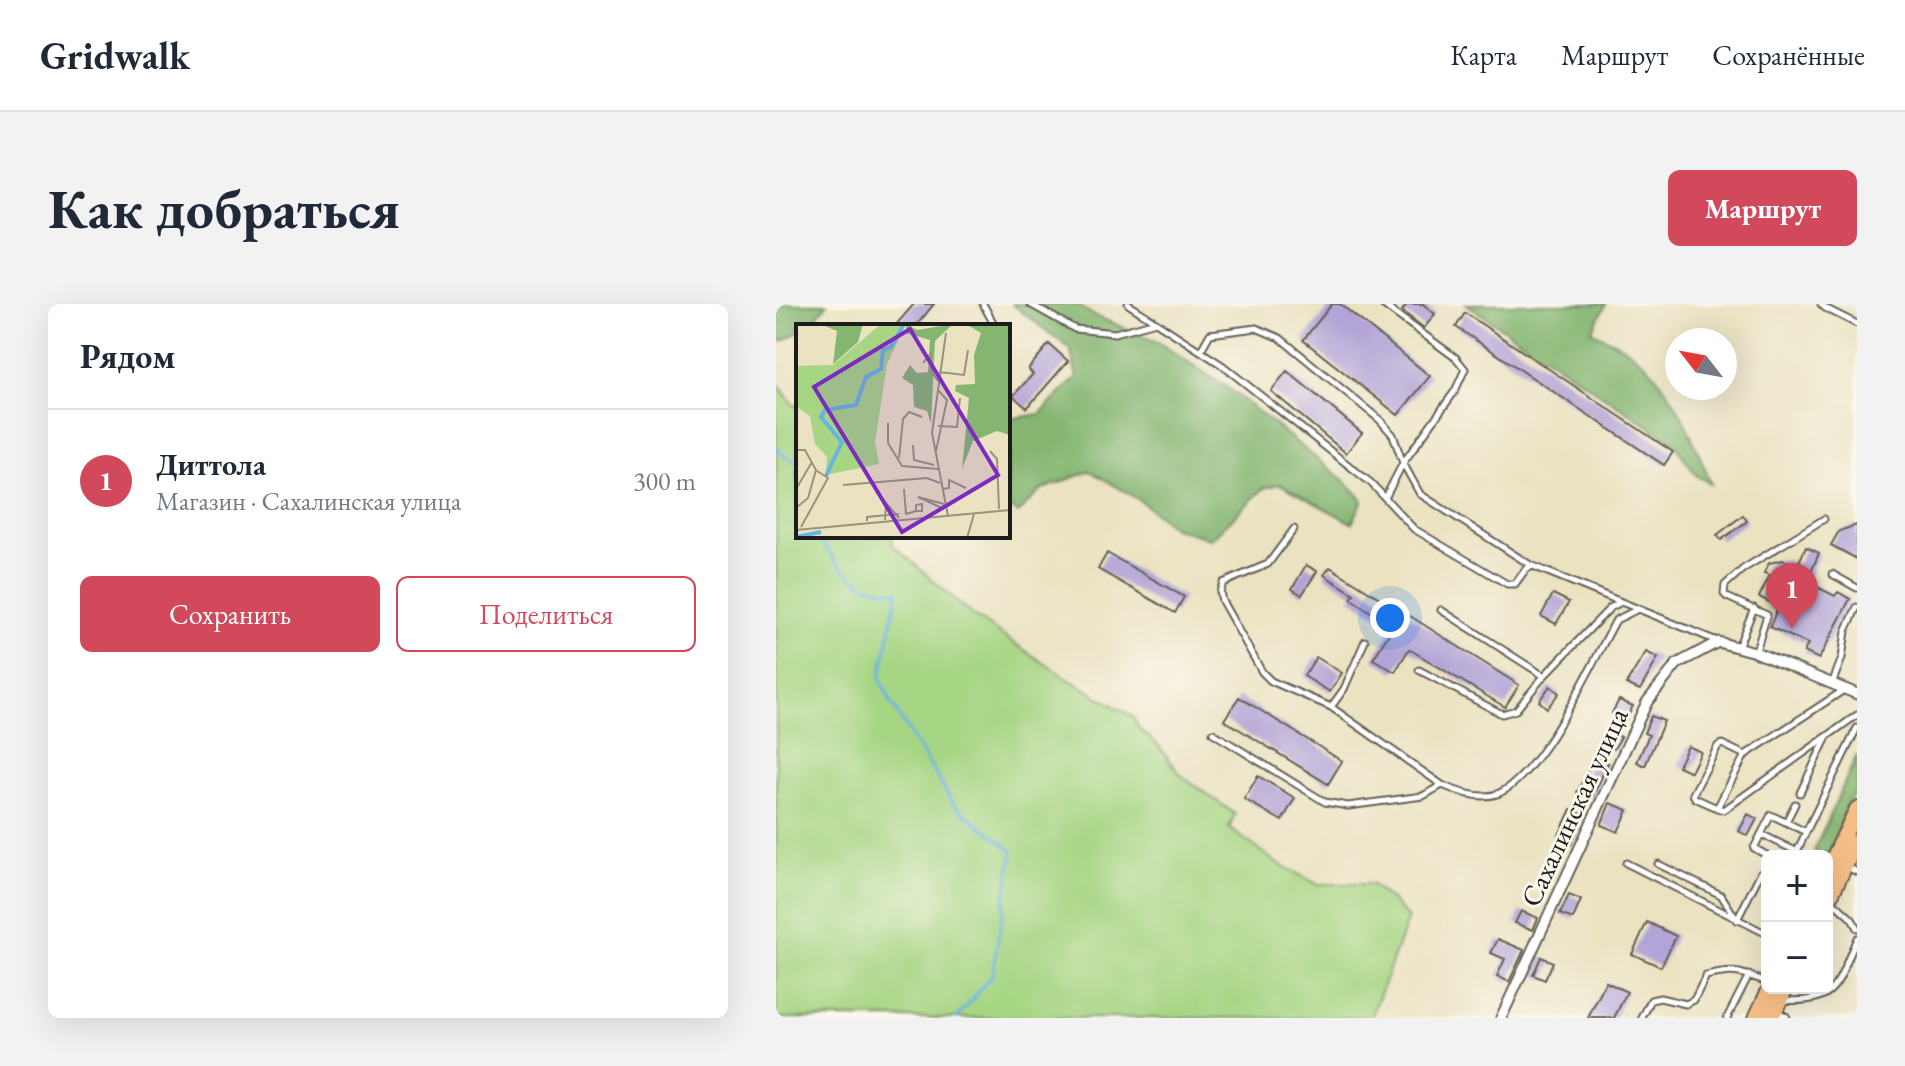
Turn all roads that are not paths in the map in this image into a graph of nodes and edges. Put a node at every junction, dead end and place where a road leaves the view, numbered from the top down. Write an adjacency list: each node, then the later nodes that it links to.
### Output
1 (983, 304): 7 (lane)
2 (1030, 304): 6 (lane)
3 (1128, 304): 6 (lane)
4 (1382, 304): 10 (lane)
5 (1821, 304): 8 (lane)
6 (1157, 322): 9 (lane)
7 (994, 324)
8 (1857, 324)
9 (1201, 350): 10 (lane); 11 (lane)
10 (1403, 463): 11 (lane); 14 (lane)
11 (1385, 498): 14 (lane)
12 (1824, 519): 19 (lane)
13 (1294, 529): 31 (lane)
14 (1533, 566): 17 (lane)
15 (1832, 574): 16 (lane)
16 (1857, 588)
17 (1622, 601): 20 (lane); 27 (lane)
18 (1857, 607): 28 (lane)
19 (1754, 608): 24 (lane); 25 (lane)
20 (1639, 609): 23 (lane); 37 (lane)
21 (1441, 610): 27 (lane)
22 (1365, 641): 31 (lane)
23 (1718, 642): 24 (street); 61 (street, Сахалинская улица)
24 (1738, 648): 25 (street)
25 (1755, 652): 28 (street)
26 (1419, 670): 27 (lane)
27 (1544, 676)
28 (1831, 685): 29 (street)
29 (1844, 690): 30 (street); 36 (lane)
30 (1857, 694)
31 (1331, 707): 37 (lane)
32 (1857, 715): 35 (lane)
33 (1857, 728): 43 (lane)
34 (1213, 733): 37 (lane)
35 (1828, 736): 38 (lane); 40 (lane)
36 (1745, 755): 40 (lane); 40 (lane)
37 (1442, 785)
38 (1800, 793)
39 (1795, 804): 42 (lane)
40 (1717, 808)
41 (1857, 809): 51 (main road)
42 (1786, 822): 43 (lane); 44 (lane)
43 (1806, 832): 47 (lane)
44 (1761, 834): 46 (lane); 48 (lane)
45 (1857, 841): 51 (main road)
46 (1789, 850)
47 (1798, 850)
48 (1761, 852)
49 (1626, 863): 54 (lane)
50 (1658, 864): 54 (lane)
51 (1838, 869)
52 (1761, 872): 54 (lane)
53 (1833, 905): 55 (lane)
54 (1737, 920): 56 (lane)
55 (1857, 928)
56 (1761, 931)
57 (1857, 938): 60 (lane)
58 (1749, 975): 59 (lane); 62 (lane); 63 (lane)
59 (1761, 980)
60 (1778, 1004): 64 (main road)
61 (1501, 1018)
62 (1642, 1018)
63 (1727, 1018)
64 (1756, 1018)

